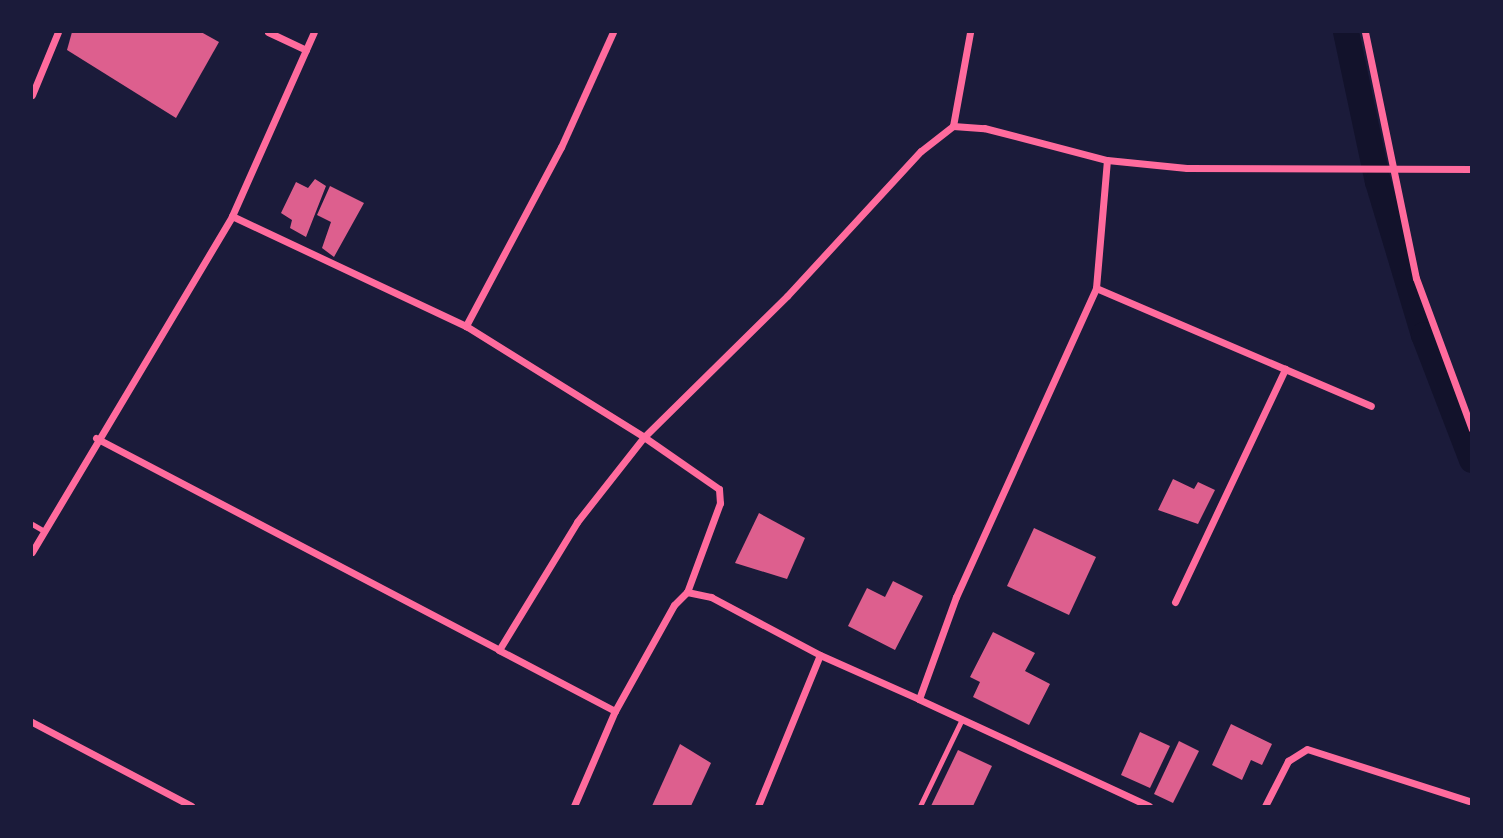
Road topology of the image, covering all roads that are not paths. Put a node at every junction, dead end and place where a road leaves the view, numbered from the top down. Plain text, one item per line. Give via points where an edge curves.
1 (58, 32) edge
2 (268, 32) edge
3 (314, 32) edge
4 (613, 32) edge
5 (970, 32) edge
6 (1365, 32) edge
7 (306, 50) junction
8 (32, 95) edge
9 (953, 126) junction
10 (1107, 160) junction
11 (1387, 169) junction
12 (1472, 169) edge
13 (232, 216) junction
14 (1096, 288) junction
15 (466, 326) junction
16 (1285, 369) junction
17 (1371, 406) dead end
18 (1472, 429) edge
19 (644, 437) junction
20 (96, 438) junction
21 (32, 524) edge
22 (44, 531) junction
23 (32, 552) edge
24 (687, 592) junction
25 (1175, 602) dead end
26 (499, 650) junction
27 (820, 655) junction
28 (919, 699) junction
29 (615, 711) junction
30 (962, 719) junction
31 (32, 722) edge
32 (1472, 802) edge
33 (191, 807) edge
34 (574, 807) edge
35 (758, 807) edge
36 (920, 807) edge
37 (1149, 807) edge
38 (1265, 807) edge

1 - 8 street
2 - 7 street
3 - 7 street
4 - 15 street via 561,146
5 - 9 street
6 - 11 street
7 - 13 street
9 - 10 street via 984,128
9 - 19 street via 921,151 787,296
10 - 11 street via 1187,168
10 - 14 street
11 - 12 street
11 - 18 street via 1416,278
13 - 15 street
13 - 20 street
14 - 16 street
14 - 28 street via 956,597
15 - 19 street
16 - 17 street
16 - 25 street
19 - 24 street via 719,489 720,503
19 - 26 street via 578,522
20 - 22 street
20 - 26 street
21 - 22 lane
22 - 23 street
24 - 27 street via 711,597
24 - 29 street via 674,605
26 - 29 street
27 - 28 street
27 - 35 street
28 - 30 street
29 - 34 street
30 - 36 lane
30 - 37 street
31 - 33 street
32 - 38 street via 1307,749 1288,761

